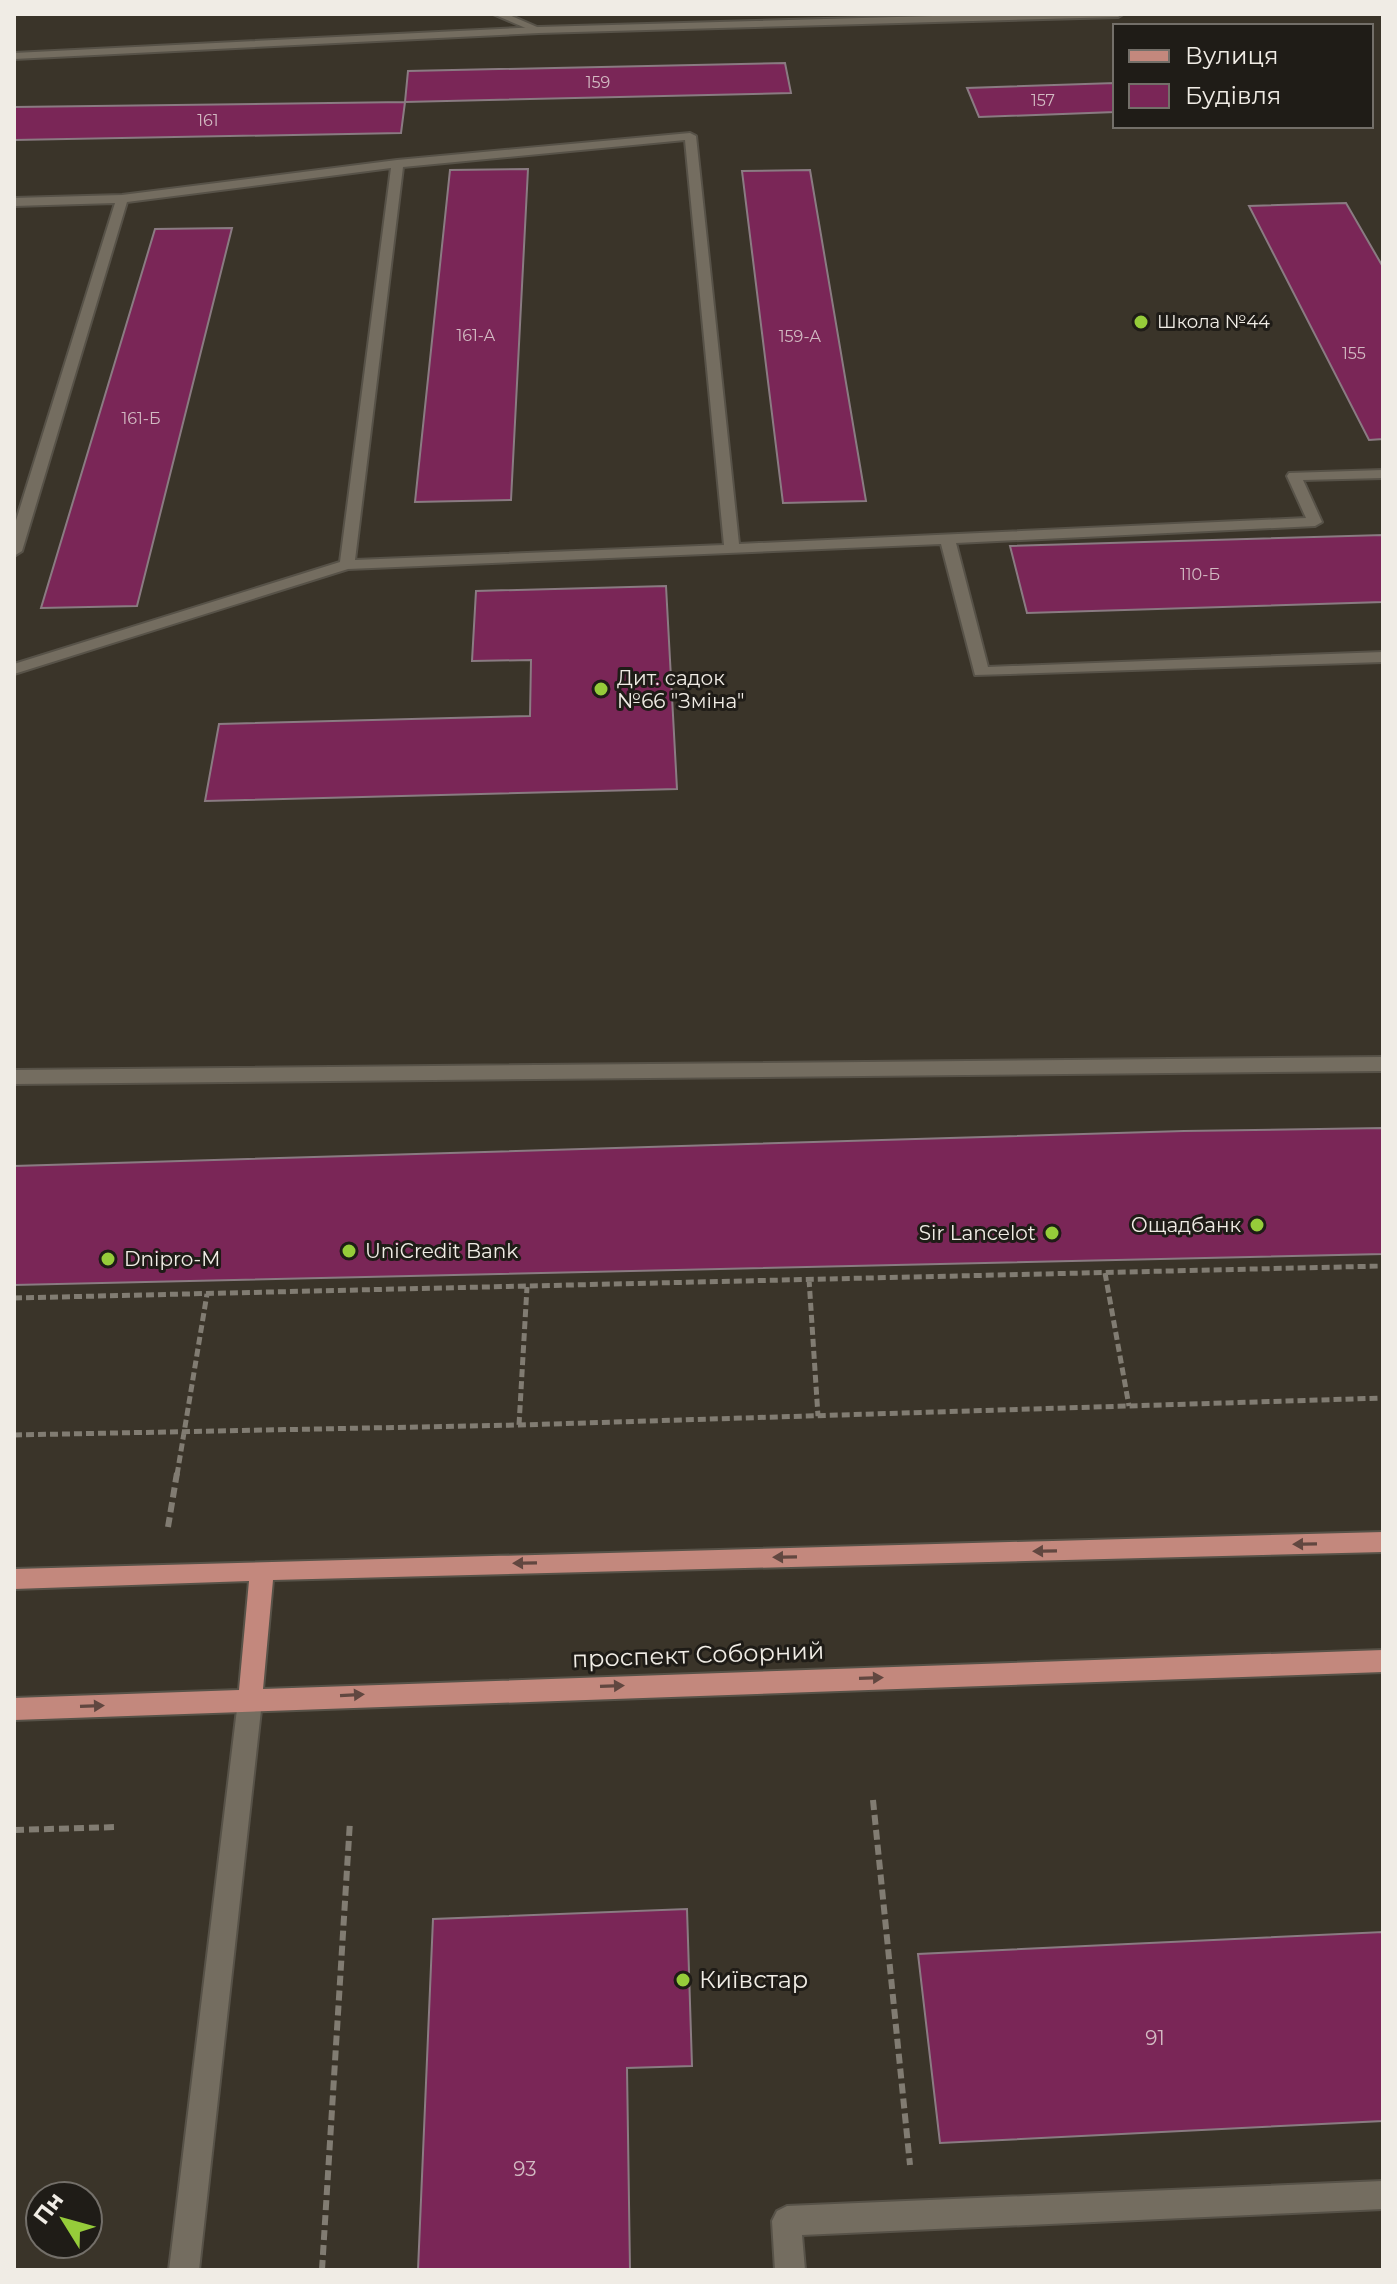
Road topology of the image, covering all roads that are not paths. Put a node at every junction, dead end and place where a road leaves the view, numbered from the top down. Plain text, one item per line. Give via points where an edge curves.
1 (498, 14) edge
2 (1118, 14) edge
3 (539, 30) junction
4 (14, 56) edge
5 (397, 164) junction
6 (122, 199) junction
7 (14, 202) edge
8 (1383, 474) edge
9 (948, 540) junction
10 (732, 549) junction
11 (14, 551) edge
12 (347, 565) junction
13 (1383, 657) edge
14 (14, 669) edge
15 (1383, 1064) edge
16 (14, 1077) edge
17 (1383, 1542) edge
18 (262, 1572) junction
19 (14, 1579) edge
20 (1383, 1661) edge
21 (250, 1701) junction
22 (14, 1709) edge
23 (1383, 2195) edge
24 (184, 2270) edge
25 (790, 2270) edge

1 - 3 street
2 - 3 street
3 - 4 street
5 - 6 street
5 - 10 street via 690,136
5 - 12 street
6 - 7 street
6 - 11 street
8 - 9 street via 1294,476 1315,522
9 - 10 street
9 - 13 street via 981,672
10 - 12 street
12 - 14 street
15 - 16 street
17 -> 18 main road
18 - 19 main road
18 - 21 main road
21 -> 20 main road, проспект Соборний
22 -> 21 main road, проспект Соборний
21 - 24 street
23 - 25 street via 787,2221

